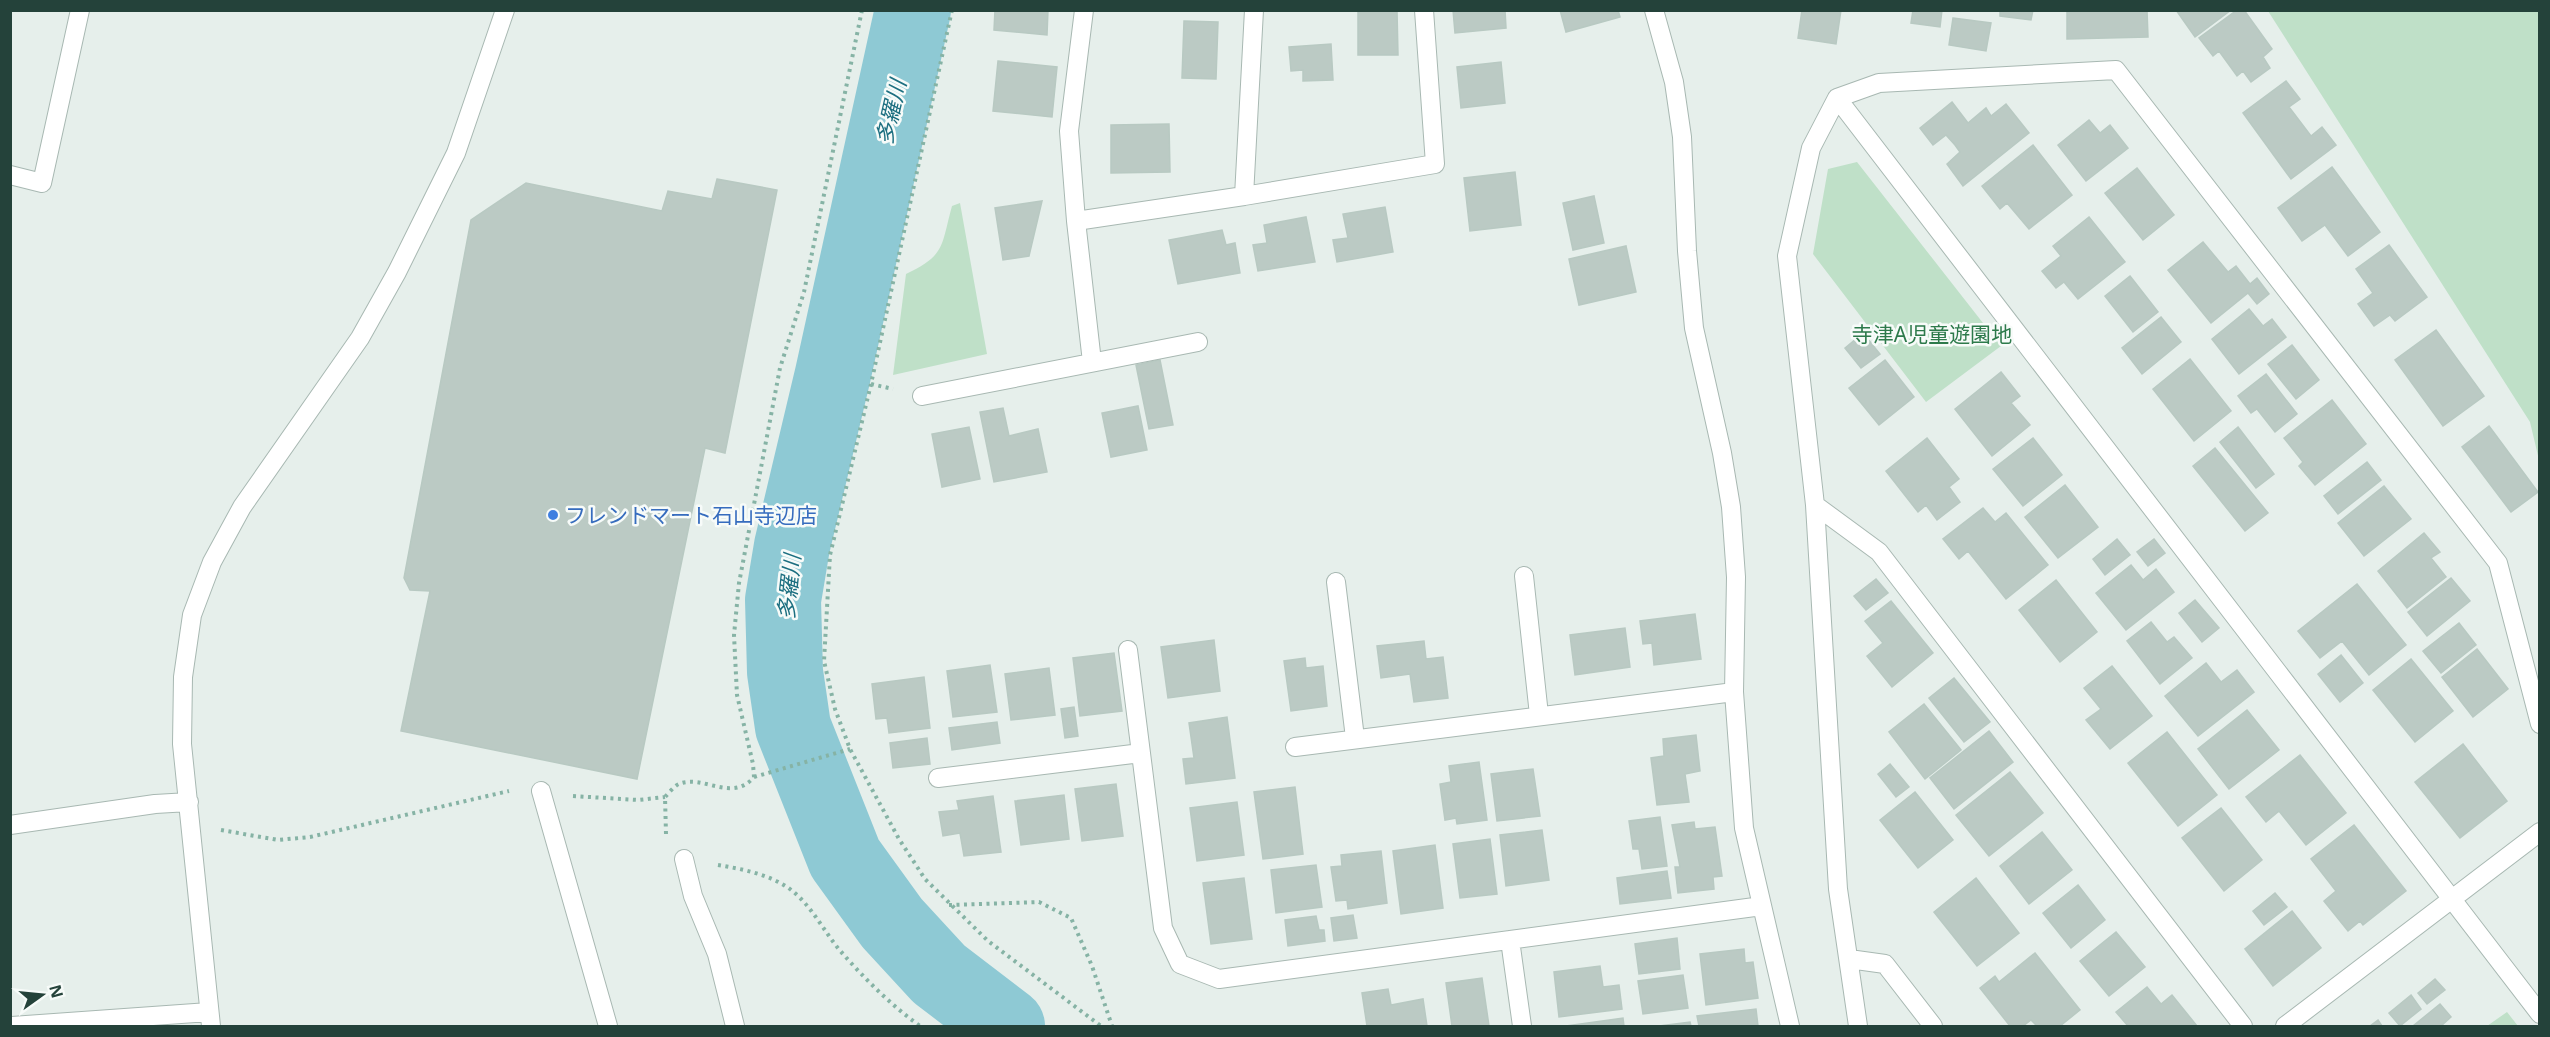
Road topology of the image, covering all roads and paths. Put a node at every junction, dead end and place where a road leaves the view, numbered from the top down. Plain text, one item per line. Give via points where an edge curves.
1 (80, 10) edge
2 (505, 10) edge
3 (862, 10) edge
4 (952, 10) edge
5 (1084, 10) edge
6 (1254, 10) edge
7 (1424, 10) edge
8 (1654, 10) edge
9 (1837, 98) junction
10 (10, 175) edge
11 (1244, 196) junction
12 (1076, 221) junction
13 (1198, 342) dead end
14 (1092, 362) junction
15 (922, 396) dead end
16 (1815, 505) junction
17 (1524, 576) dead end
18 (1336, 582) dead end
19 (1128, 650) dead end
20 (1734, 692) junction
21 (1539, 715) junction
22 (2540, 724) edge
23 (1355, 738) junction
24 (1295, 747) dead end
25 (850, 749) junction
26 (1141, 753) junction
27 (754, 777) junction
28 (938, 778) dead end
29 (541, 790) junction
30 (665, 797) junction
31 (189, 802) junction
32 (10, 825) edge
33 (192, 831) junction
34 (2540, 832) edge
35 (684, 859) junction
36 (2452, 899) junction
37 (949, 905) junction
38 (1762, 906) junction
39 (1510, 940) junction
40 (1849, 959) junction
41 (2540, 1014) edge
42 (210, 1019) edge
43 (12, 1026) edge
44 (608, 1026) edge
45 (735, 1026) edge
46 (920, 1026) edge
47 (1101, 1026) edge
48 (1112, 1026) edge
49 (1522, 1026) edge
50 (1790, 1026) edge
51 (1858, 1026) edge
52 (1933, 1026) edge
53 (2243, 1026) edge
54 (2286, 1026) edge

1 - 10 street via 42,183
2 - 31 street via 456,153 397,272 360,338 242,507 212,562 192,615 183,677 182,744
3 - 27 path via 804,292 780,368 739,583 734,635 737,695
4 - 25 path via 830,555 824,661 835,709
5 - 12 street via 1070,131
6 - 11 street
7 - 11 street via 1435,164
8 - 20 street via 1674,82 1682,137 1694,328 1731,507 1736,577
9 - 16 street via 1812,148 1787,256
9 - 22 street via 1880,83 2116,70 2498,563
9 - 36 street
11 - 12 street
12 - 14 street
13 - 14 street
14 - 15 street
16 - 40 street via 1838,889
16 - 53 street via 1879,552
17 - 21 street
18 - 23 street
19 - 26 street
20 - 21 street
20 - 38 street via 1744,828
21 - 23 street
23 - 24 street
25 - 27 path
25 - 37 path via 898,839 925,879
26 - 28 street
26 - 39 street via 1163,928 1179,964 1219,979
27 - 30 path via 728,790 695,782 677,785
29 - 30 path via 638,800
29 - 33 path via 486,794 310,837 278,840 222,830
29 - 44 street
30 - 35 path via 667,837 671,850
31 - 32 street
31 - 33 street
33 - 42 street
34 - 36 street
35 - 45 street via 693,896 717,954
35 - 46 path via 755,872 788,888 842,953 901,1013
36 - 41 street
36 - 54 street
37 - 47 path via 988,941
37 - 48 path via 1039,902 1071,918
38 - 39 street
38 - 50 street
39 - 49 street
40 - 51 street
40 - 52 street via 1885,964
42 - 43 street

